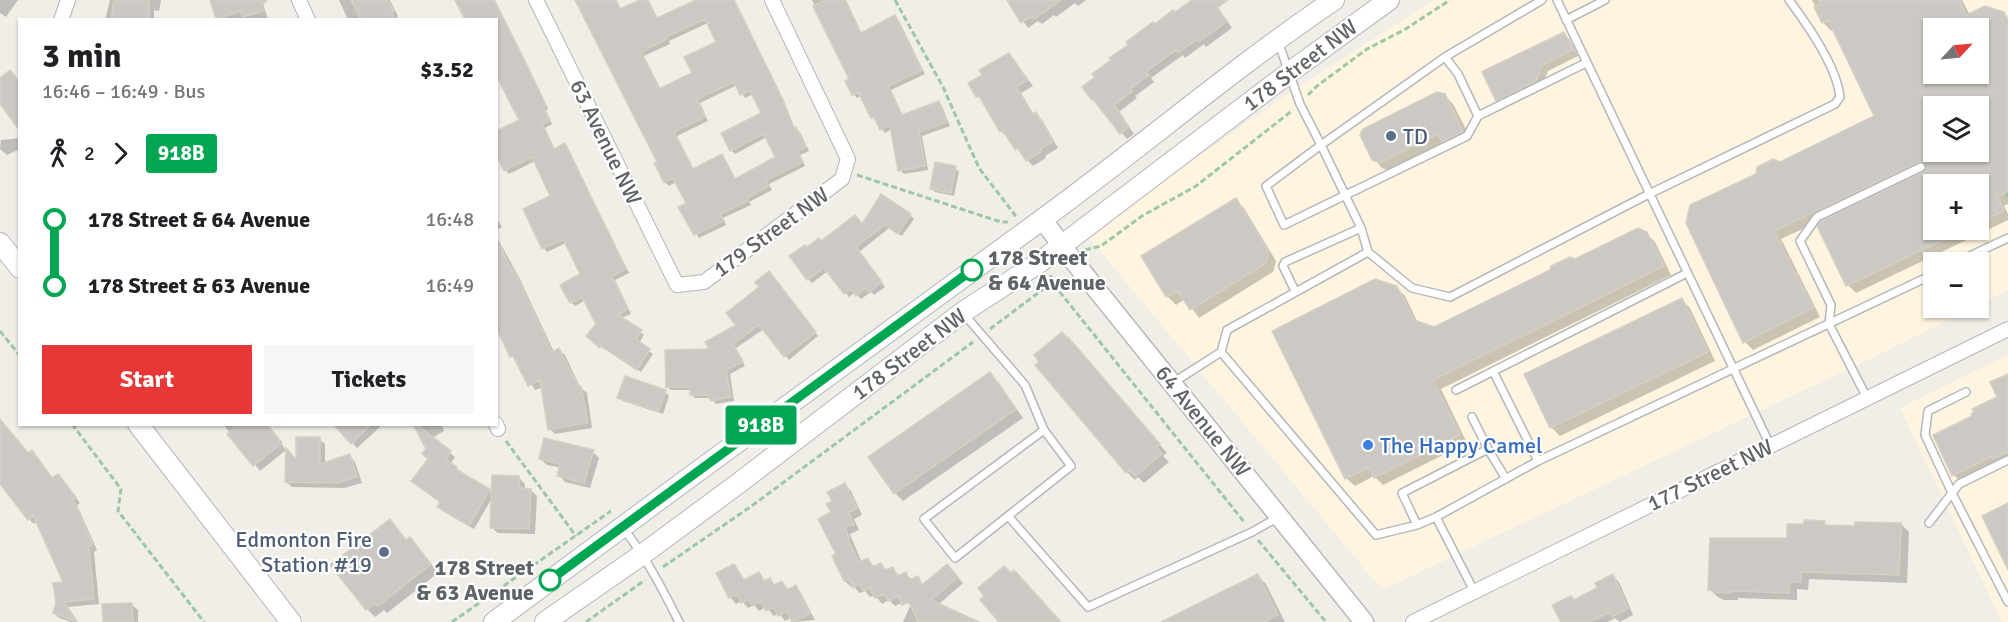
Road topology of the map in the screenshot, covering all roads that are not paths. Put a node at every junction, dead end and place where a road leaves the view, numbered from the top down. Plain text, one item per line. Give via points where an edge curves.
1 (68, 0) edge
2 (299, 0) edge
3 (536, 0) edge
4 (772, 0) edge
5 (1334, 0) edge
6 (1389, 0) edge
7 (1542, 0) edge
8 (1557, 0) edge
9 (1605, 0) edge
10 (1789, 0) edge
11 (62, 18) edge
12 (307, 18) edge
13 (1566, 20) junction
14 (1277, 39) junction
15 (1445, 57) junction
16 (1586, 63) junction
17 (1290, 72) junction
18 (1478, 116) junction
19 (1321, 145) junction
20 (1921, 167) dead end
21 (1649, 194) junction
22 (1346, 196) junction
23 (1042, 219) junction
24 (1361, 228) junction
25 (2008, 238) edge
26 (0, 243) edge
27 (1067, 252) junction
28 (1368, 252) junction
29 (1978, 252) edge
30 (18, 266) edge
31 (1686, 273) junction
32 (1923, 279) edge
33 (677, 285) joint
34 (1295, 291) junction
35 (963, 312) junction
36 (1829, 324) junction
37 (2008, 329) edge
38 (1221, 352) junction
39 (1733, 370) junction
40 (1493, 371) junction
41 (1172, 383) junction
42 (1456, 390) dead end
43 (1965, 392) dead end
44 (1867, 398) junction
45 (1472, 417) dead end
46 (140, 426) edge
47 (1044, 430) junction
48 (1770, 446) junction
49 (1488, 449) junction
50 (2008, 460) edge
51 (1538, 461) junction
52 (1506, 479) junction
53 (1952, 493) junction
54 (1008, 516) junction
55 (1280, 517) junction
56 (1436, 517) junction
57 (1929, 523) dead end
58 (1417, 525) junction
59 (622, 526) junction
60 (643, 554) junction
61 (1474, 591) junction
62 (2008, 602) edge
63 (291, 622) edge
64 (494, 622) edge
65 (545, 622) edge
66 (679, 622) edge
67 (1364, 622) edge
68 (1413, 622) edge

1 - 11 street
2 - 12 street
3 - 33 street, 63 Avenue NW
4 - 33 street, 179 Street NW via 847,165 842,179 704,282
5 - 14 main road, 178 Street NW
6 - 17 main road, 178 Street NW
7 - 15 lane
8 - 13 lane
9 - 13 lane
10 - 21 lane via 1809,26 1839,84 1840,97 1835,104
13 - 16 lane
14 - 17 lane
14 - 23 main road, 178 Street NW
15 - 18 lane via 1458,74
15 - 19 lane
16 - 18 lane
16 - 21 lane
17 - 19 lane via 1300,104
17 - 27 main road, 178 Street NW
18 - 22 lane via 1467,136
19 - 22 lane
19 - 22 lane via 1266,186 1284,225
20 - 36 lane via 1817,217 1800,241 1832,305
21 - 28 lane via 1450,297 1412,288
21 - 31 lane
22 - 24 lane
23 - 27 street, 64 Avenue NW
23 - 59 main road, 178 Street NW via 1013,228
24 - 28 lane
24 - 34 lane via 1285,262 1283,266
25 - 29 lane
26 - 30 main road
27 - 35 main road, 178 Street NW via 1046,268
27 - 41 street, 64 Avenue NW
28 - 34 lane
31 - 39 lane
31 - 40 lane
32 - 36 lane
34 - 38 lane via 1227,330
35 - 47 lane via 1025,384
35 - 60 main road, 178 Street NW
36 - 39 lane
36 - 44 lane
37 - 44 street, 177 Street NW
38 - 41 lane
38 - 58 lane via 1376,535
39 - 48 lane
39 - 51 lane
40 - 42 lane
40 - 51 lane
41 - 55 street, 64 Avenue NW
43 - 53 lane via 1928,411 1925,435
44 - 48 street, 177 Street NW
45 - 49 lane
46 - 63 main road
47 - 54 lane via 1071,466
47 - 54 lane via 924,519 955,558
48 - 61 street, 177 Street NW
49 - 52 lane
49 - 58 lane via 1402,493
50 - 53 lane via 1959,484
51 - 52 lane
52 - 56 lane
53 - 57 lane
53 - 62 lane
54 - 55 lane via 1088,607
55 - 67 street, 64 Avenue NW
56 - 58 lane
56 - 61 lane
59 - 60 lane
59 - 64 main road, 178 Street NW
60 - 65 main road, 178 Street NW
60 - 66 lane
61 - 68 street, 177 Street NW

